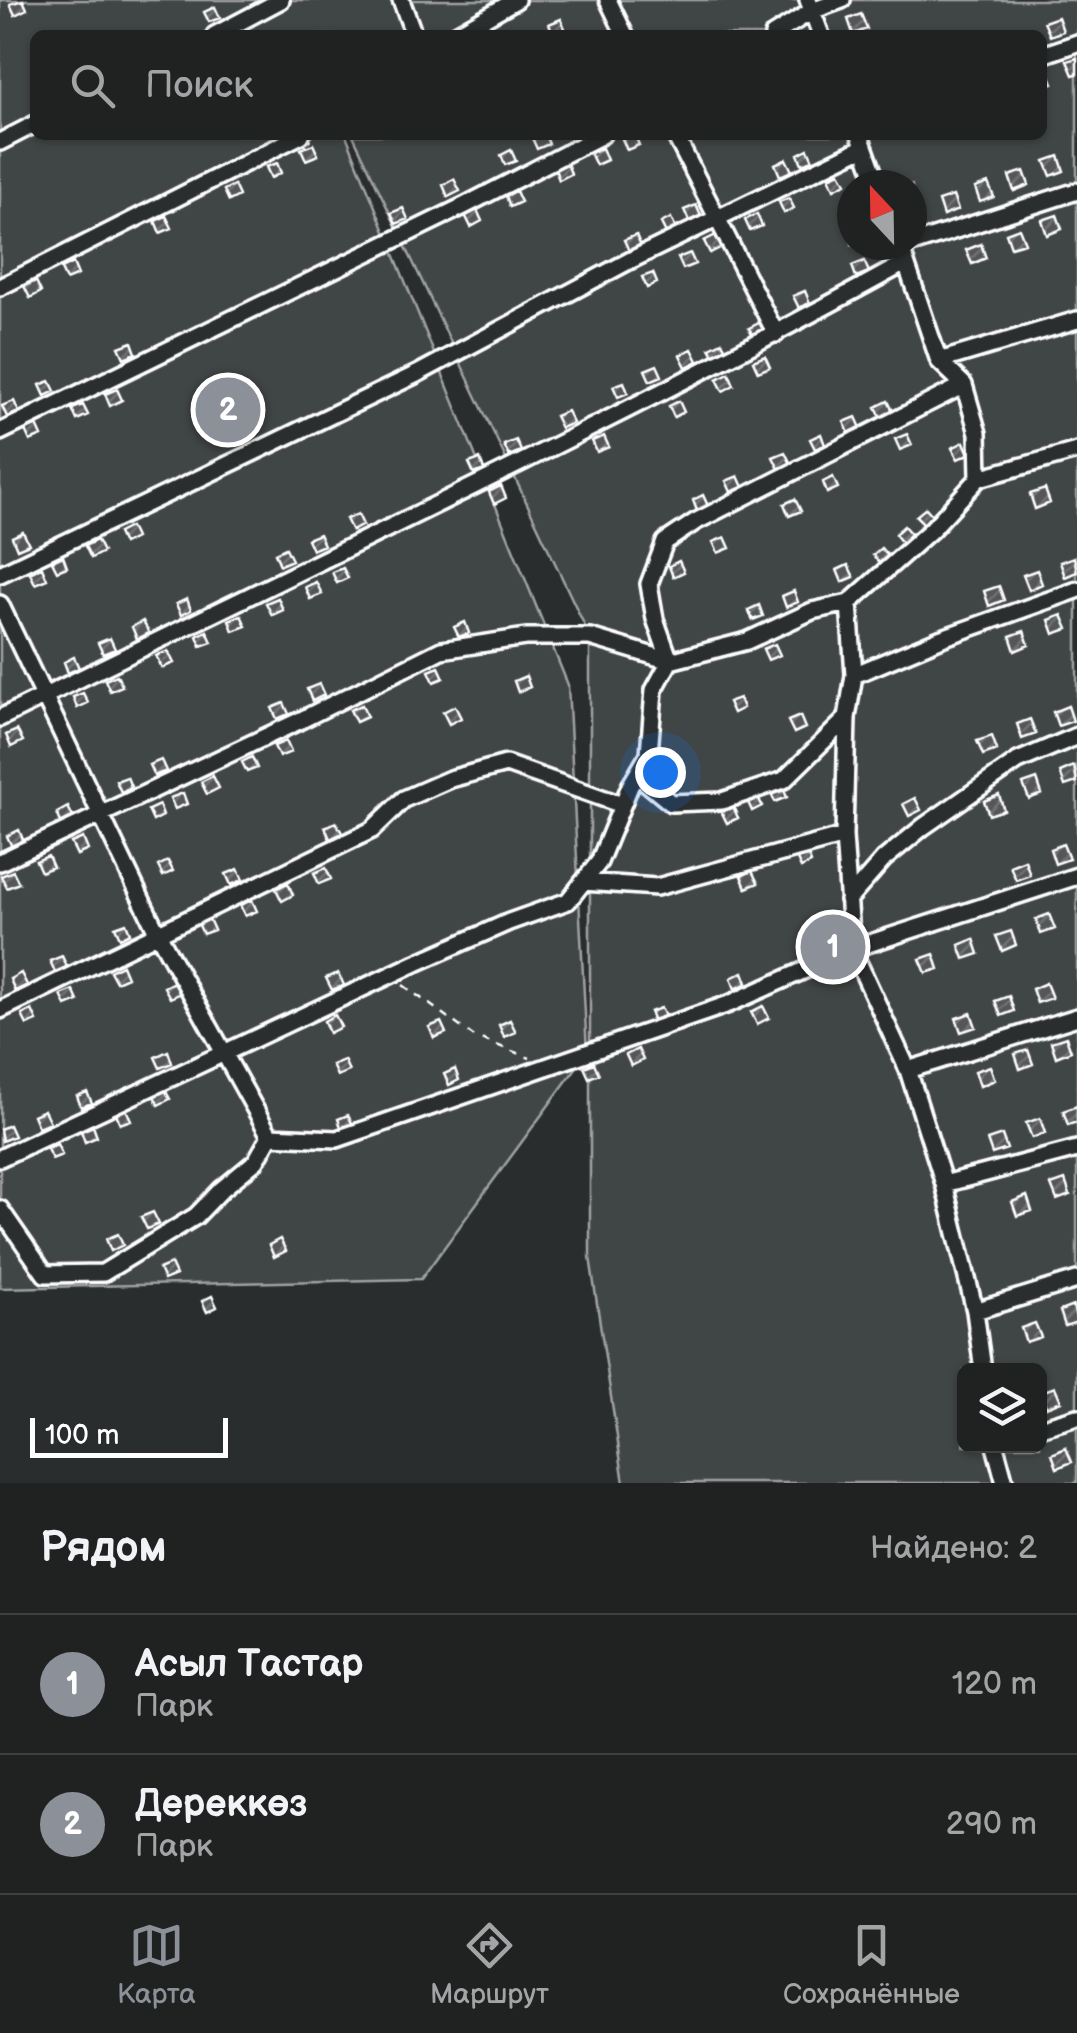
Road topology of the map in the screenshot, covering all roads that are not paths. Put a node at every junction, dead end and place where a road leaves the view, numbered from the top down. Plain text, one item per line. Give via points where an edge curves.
1 (281, 0) edge
2 (401, 0) edge
3 (516, 0) edge
4 (608, 0) edge
5 (842, 0) edge
6 (810, 6) edge
7 (224, 30) edge
8 (412, 30) edge
9 (463, 30) edge
10 (623, 30) edge
11 (779, 30) edge
12 (819, 30) edge
13 (1077, 42) edge
14 (1047, 53) edge
15 (30, 127) edge
16 (291, 140) edge
17 (592, 140) edge
18 (678, 140) edge
19 (862, 141) edge
20 (0, 142) edge
21 (873, 170) edge
22 (1077, 191) edge
23 (717, 218) junction
24 (927, 242) edge
25 (889, 260) edge
26 (909, 260) edge
27 (0, 286) edge
28 (1077, 320) edge
29 (776, 334) junction
30 (939, 361) junction
31 (964, 385) junction
32 (0, 432) edge
33 (1077, 450) edge
34 (979, 478) junction
35 (0, 574) edge
36 (1077, 590) edge
37 (849, 603) junction
38 (0, 604) edge
39 (670, 661) junction
40 (854, 675) junction
41 (44, 696) junction
42 (0, 718) edge
43 (848, 718) junction
44 (1077, 736) edge
45 (636, 775) junction
46 (622, 805) junction
47 (99, 814) junction
48 (844, 836) junction
49 (0, 862) edge
50 (1077, 876) edge
51 (583, 882) junction
52 (848, 900) junction
53 (158, 934) junction
54 (852, 949) junction
55 (0, 1010) edge
56 (1077, 1018) edge
57 (223, 1052) junction
58 (908, 1070) junction
59 (270, 1136) junction
60 (1077, 1149) edge
61 (0, 1158) edge
62 (944, 1184) junction
63 (0, 1209) edge
64 (1077, 1280) edge
65 (975, 1310) junction
66 (983, 1363) edge
67 (1077, 1417) edge
68 (1047, 1426) edge
69 (997, 1453) edge
70 (1004, 1483) edge

1 - 7 street
2 - 8 street
3 - 9 street
4 - 10 street
5 - 6 street
6 - 11 street
6 - 12 street
13 - 14 street
15 - 20 street
16 - 27 street
17 - 32 street
18 - 23 street
19 - 21 street
19 - 23 street
22 - 24 street
23 - 29 street
23 - 35 street via 417,374
25 - 29 street
26 - 30 street
28 - 30 street
29 - 41 street
30 - 31 street
31 - 34 street via 978,434
31 - 39 street via 665,542 648,584
33 - 34 street
34 - 37 street
36 - 40 street
37 - 39 street
37 - 40 street
38 - 41 street
39 - 45 street via 654,690 648,754
39 - 47 street via 590,637 526,637 440,650
40 - 43 street
41 - 42 street
41 - 47 street
43 - 45 street via 784,780 722,801 671,803
43 - 48 street
44 - 52 street via 1018,761 923,827
45 - 46 street
46 - 51 street via 599,862
46 - 53 street via 506,764 450,779 404,799 372,830
47 - 49 street
47 - 53 street
48 - 51 street via 657,887
48 - 52 street
50 - 54 street
51 - 57 street via 568,901
52 - 54 street
53 - 55 street
53 - 57 street
54 - 58 street
54 - 59 street via 728,1004 338,1139
56 - 58 street
57 - 59 street
57 - 61 street
58 - 62 street
59 - 63 street via 256,1161 196,1216 103,1273 45,1274
60 - 62 street
62 - 65 street
64 - 65 street
65 - 66 street
67 - 68 street
69 - 70 street

